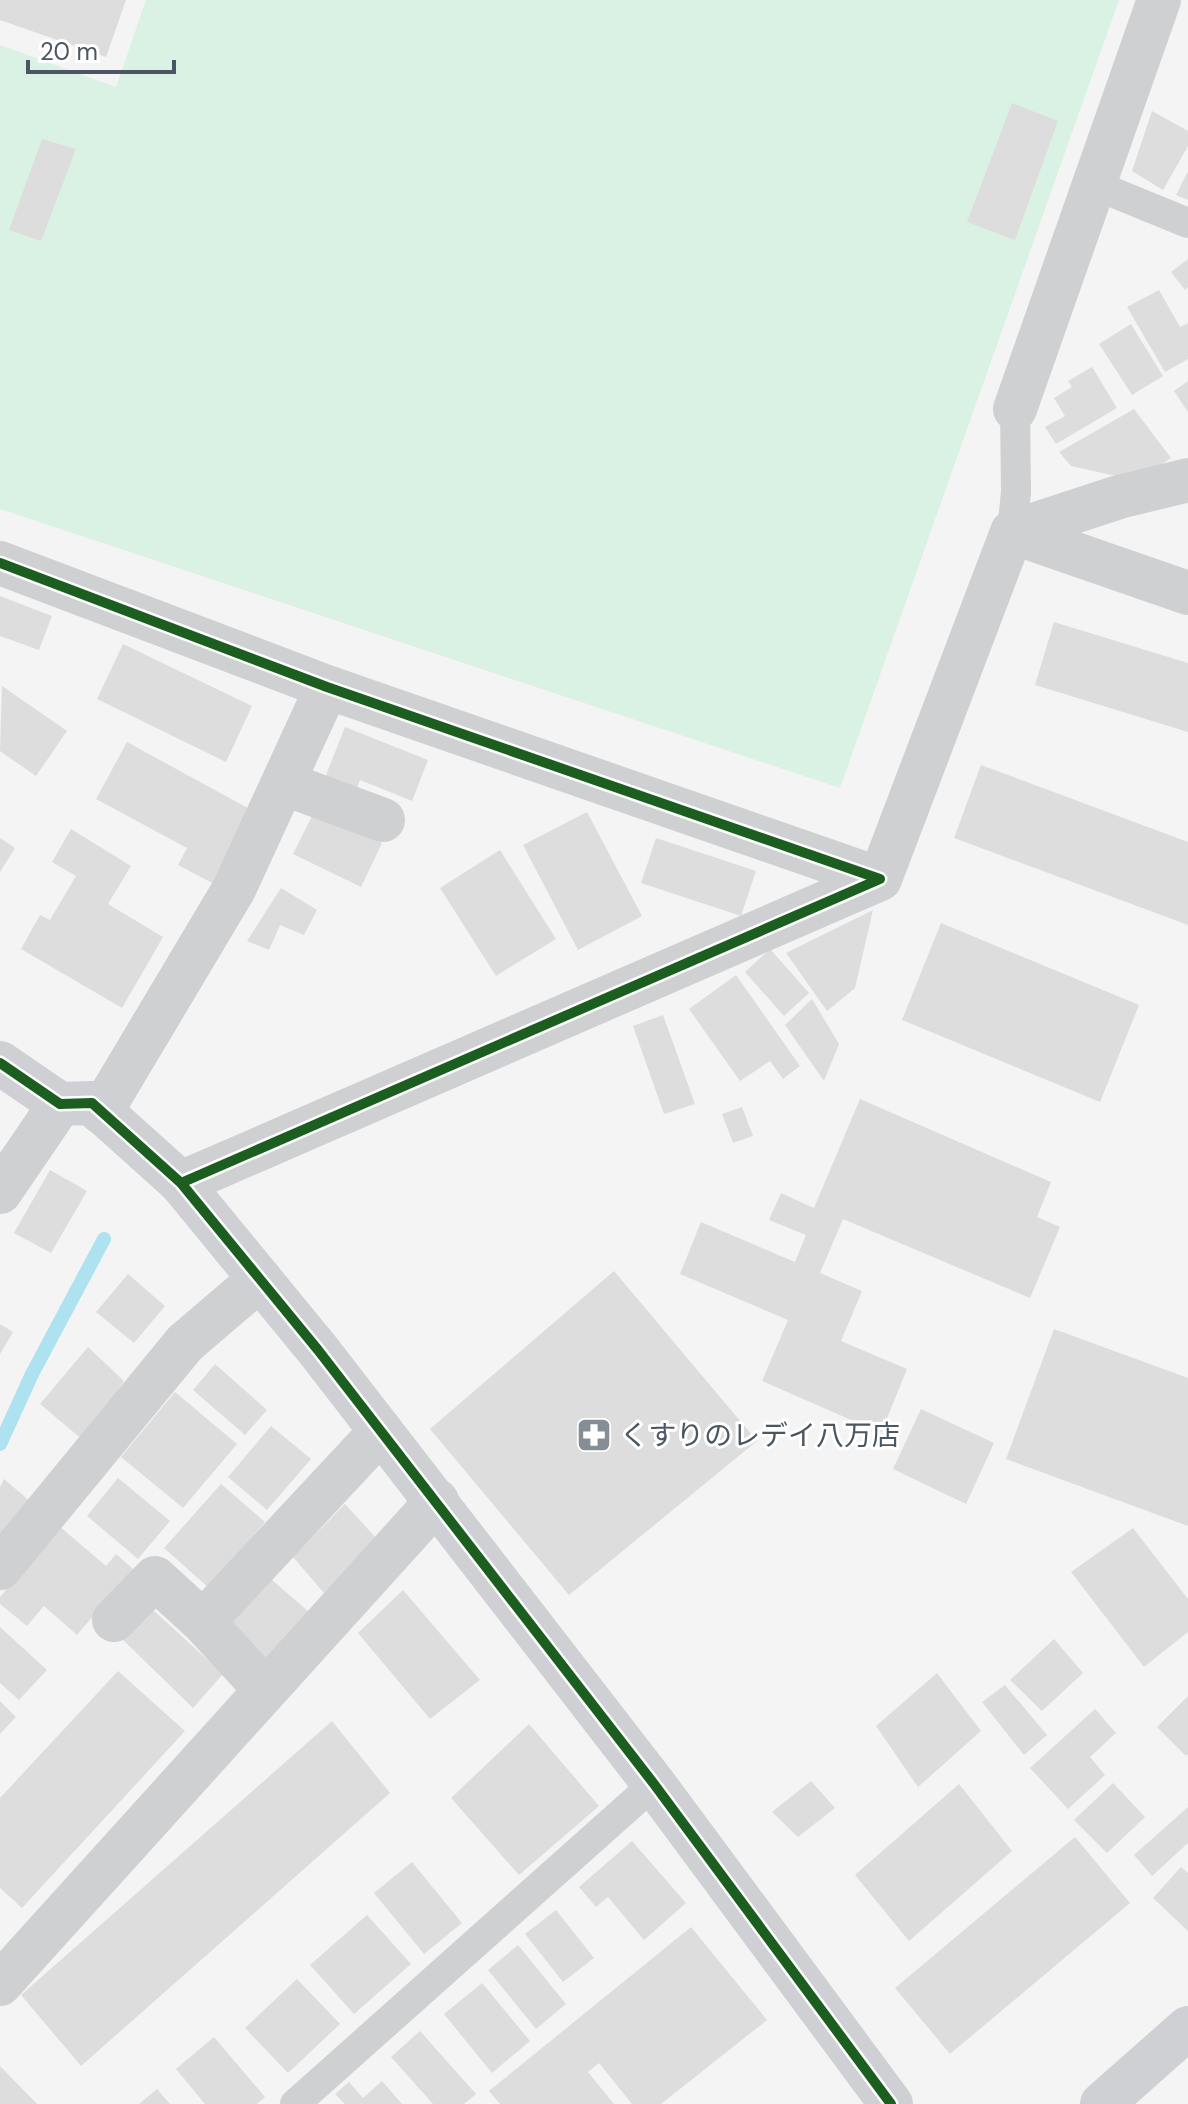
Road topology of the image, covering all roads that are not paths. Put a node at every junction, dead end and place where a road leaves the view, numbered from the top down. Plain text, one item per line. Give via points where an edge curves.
1 (1159, 0) edge
2 (1095, 185) junction
3 (1188, 223) edge
4 (1015, 409) joint
5 (1188, 480) edge
6 (1012, 532) junction
7 (0, 563) edge
8 (1188, 593) edge
9 (327, 687) junction
10 (283, 783) junction
11 (383, 820) dead end
12 (880, 879) junction
13 (3, 1068) edge
14 (80, 1108) junction
15 (181, 1183) junction
16 (0, 1192) edge
17 (260, 1279) junction
18 (381, 1431) junction
19 (437, 1501) junction
20 (0, 1568) edge
21 (114, 1620) dead end
22 (203, 1622) junction
23 (266, 1690) junction
24 (654, 1784) junction
25 (0, 1984) edge
26 (1188, 2028) edge
27 (295, 2104) edge
28 (891, 2104) edge
29 (1102, 2104) edge

1 - 2 street
2 - 3 lane
2 - 4 street
4 - 6 lane
5 - 6 street
6 - 8 street
6 - 12 street
7 - 9 street
9 - 10 street
9 - 12 street
10 - 11 street
10 - 14 street via 234,889
12 - 15 street
13 - 14 street
14 - 15 street
14 - 16 street
15 - 17 street
17 - 18 street
17 - 20 street via 185,1343
18 - 19 street
18 - 22 street
19 - 23 street
19 - 24 street
21 - 22 street via 155,1578
22 - 23 street
23 - 25 street
24 - 27 lane
24 - 28 street
26 - 29 street

